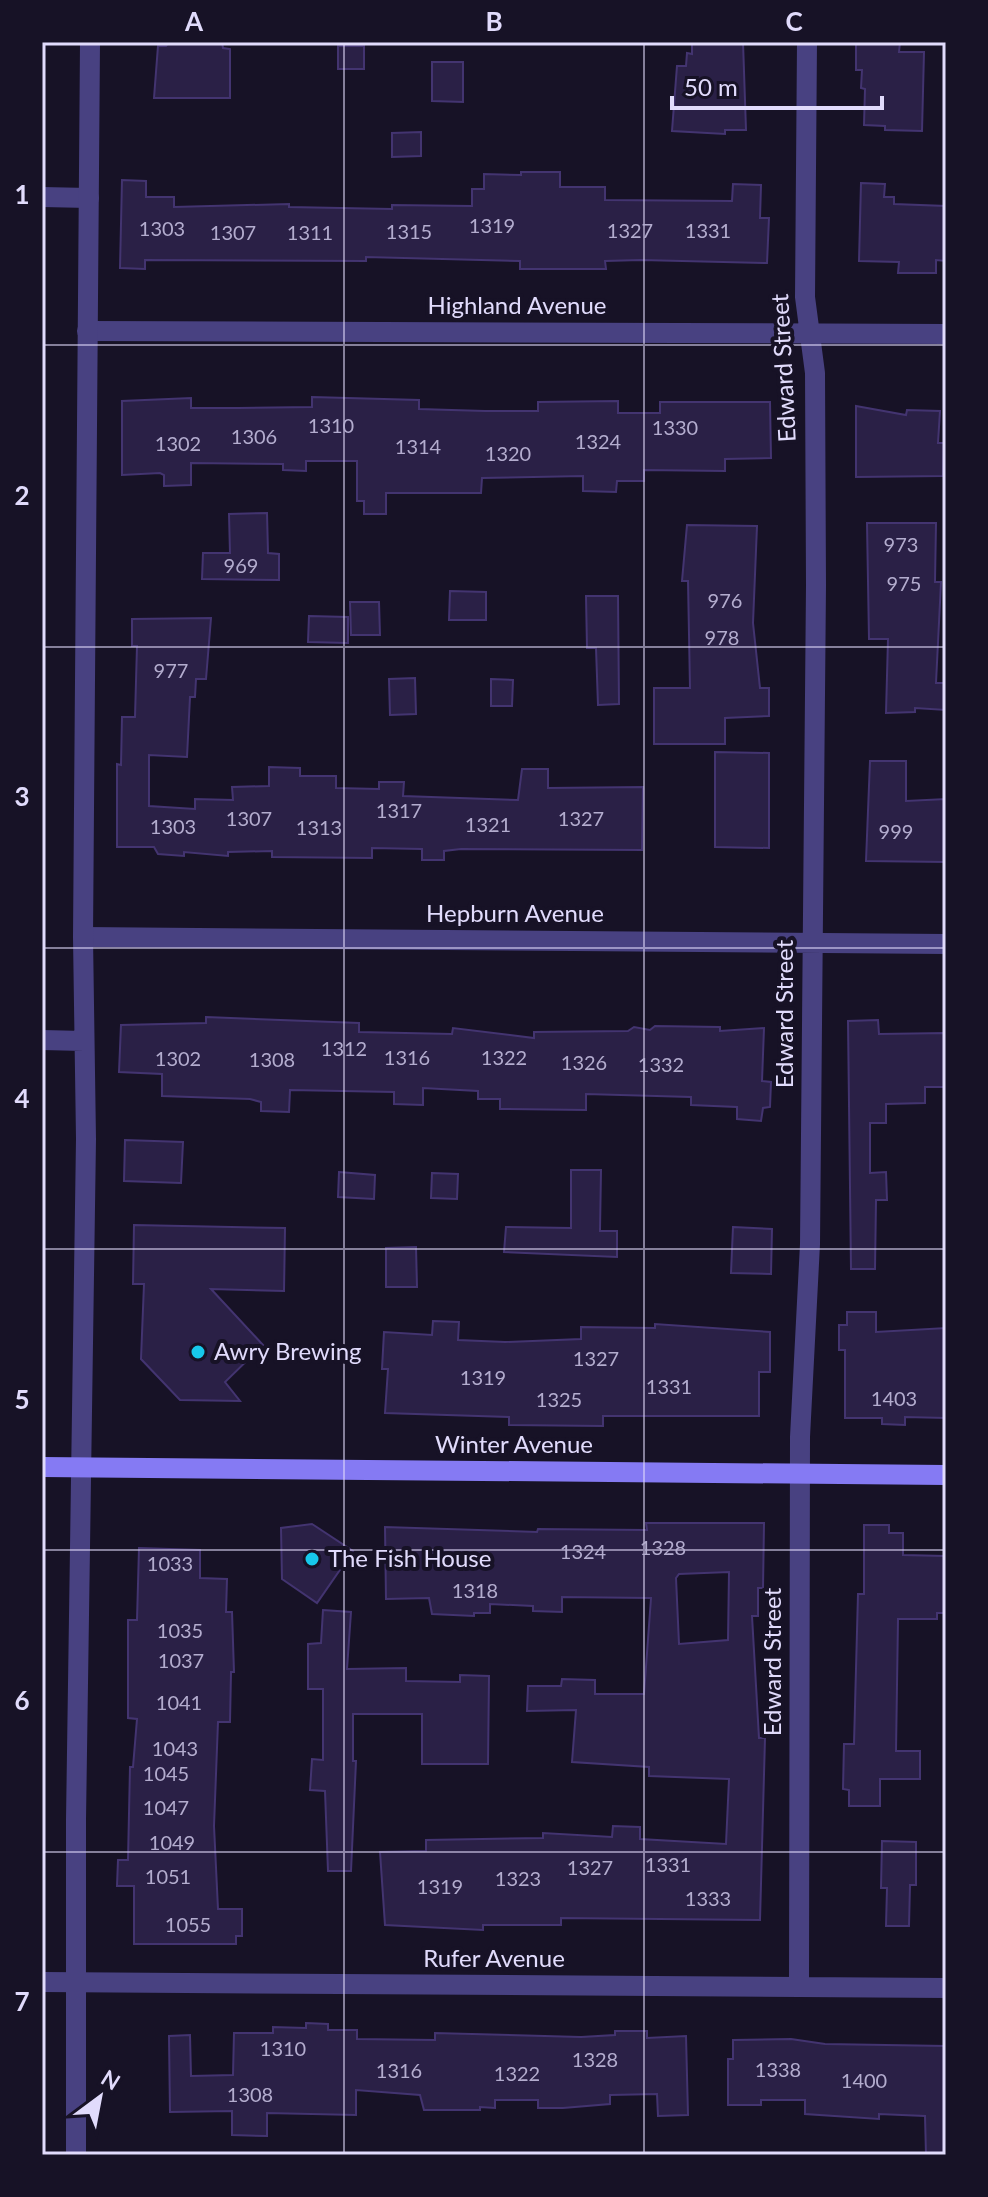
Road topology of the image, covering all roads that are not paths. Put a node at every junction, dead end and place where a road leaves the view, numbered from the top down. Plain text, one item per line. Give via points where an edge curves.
1 (90, 42) edge
2 (807, 42) edge
3 (42, 197) edge
4 (89, 198) junction
5 (87, 331) junction
6 (810, 334) junction
7 (946, 334) edge
8 (83, 937) junction
9 (811, 943) junction
10 (946, 944) edge
11 (42, 1040) edge
12 (84, 1041) junction
13 (42, 1467) edge
14 (82, 1467) junction
15 (801, 1471) junction
16 (946, 1475) edge
17 (42, 1982) edge
18 (78, 1982) junction
19 (799, 1987) junction
20 (946, 1988) edge
21 (76, 2155) edge

1 - 4 street
2 - 6 street, Edward Street via 805,297
3 - 4 street
4 - 5 street
5 - 6 street, Highland Avenue
5 - 8 street
6 - 7 street, Highland Avenue
6 - 9 street, Edward Street via 816,554
8 - 9 street, Hepburn Avenue
8 - 12 street
9 - 10 street, Hepburn Avenue
9 - 15 street, Edward Street via 810,1244
11 - 12 street
12 - 14 street
13 - 14 main road, Winter Avenue
14 - 15 main road, Winter Avenue
14 - 18 street
15 - 16 main road, Winter Avenue
15 - 19 street, Edward Street
17 - 18 street, Rufer Avenue
18 - 19 street, Rufer Avenue
18 - 21 street
19 - 20 street, Rufer Avenue

